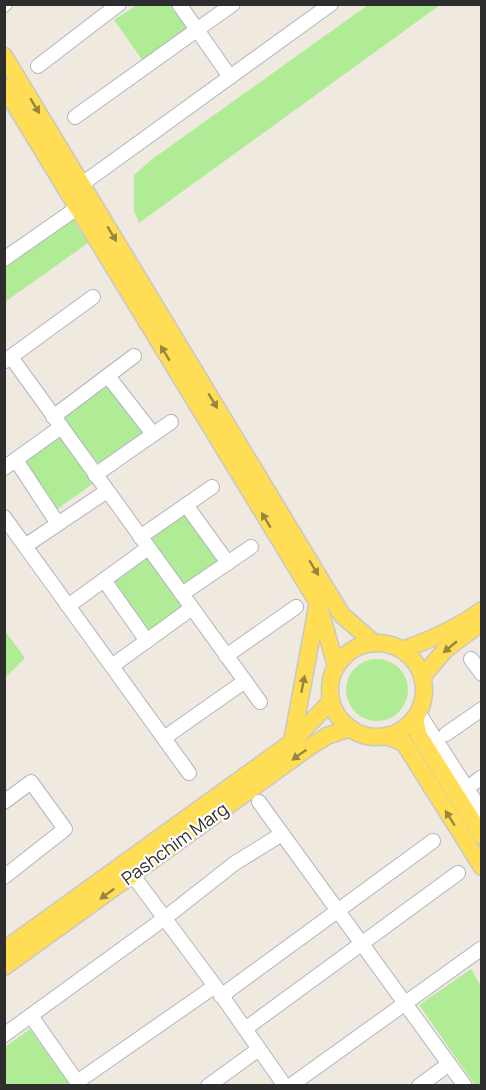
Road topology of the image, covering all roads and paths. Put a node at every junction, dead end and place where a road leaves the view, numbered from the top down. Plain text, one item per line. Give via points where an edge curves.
1 (119, 4) edge
2 (179, 4) edge
3 (234, 4) edge
4 (331, 4) edge
5 (198, 30) junction
6 (4, 56) edge
7 (38, 66) dead end
8 (230, 77) junction
9 (4, 87) edge
10 (75, 117) dead end
11 (82, 184) junction
12 (77, 208) junction
13 (4, 259) edge
14 (93, 297) dead end
15 (134, 356) dead end
16 (8, 359) edge
17 (108, 376) junction
18 (57, 422) junction
19 (171, 422) dead end
20 (153, 434) junction
21 (10, 464) edge
22 (95, 475) junction
23 (212, 487) dead end
24 (107, 491) junction
25 (186, 505) junction
26 (4, 518) edge
27 (58, 524) junction
28 (144, 542) junction
29 (26, 546) junction
30 (251, 547) dead end
31 (228, 563) junction
32 (104, 580) junction
33 (182, 594) junction
34 (318, 603) junction
35 (68, 606) junction
36 (296, 607) dead end
37 (192, 608) junction
38 (482, 610) edge
39 (474, 622) edge
40 (147, 641) junction
41 (374, 643) junction
42 (402, 650) junction
43 (226, 656) junction
44 (471, 659) dead end
45 (112, 666) junction
46 (336, 666) junction
47 (482, 674) edge
48 (422, 677) junction
49 (244, 681) junction
50 (331, 701) junction
51 (260, 702) dead end
52 (482, 709) edge
53 (417, 715) junction
54 (350, 728) junction
55 (446, 734) dead end
56 (386, 736) junction
57 (164, 738) junction
58 (292, 742) junction
59 (189, 773) dead end
60 (4, 802) edge
61 (259, 802) dead end
62 (482, 813) edge
63 (282, 834) junction
64 (482, 836) edge
65 (433, 841) dead end
66 (482, 867) edge
67 (458, 873) dead end
68 (4, 877) edge
69 (137, 881) dead end
70 (338, 910) junction
71 (165, 918) junction
72 (362, 943) junction
73 (4, 950) edge
74 (480, 954) edge
75 (4, 967) edge
76 (218, 991) junction
77 (405, 1003) junction
78 (32, 1016) junction
79 (244, 1029) junction
80 (4, 1035) edge
81 (259, 1049) junction
82 (449, 1064) junction
83 (79, 1084) edge
84 (208, 1086) edge
85 (285, 1086) edge
86 (290, 1086) edge
87 (419, 1086) edge
88 (465, 1086) edge

1 - 7 street
2 - 5 street
3 - 5 street
4 - 8 street
5 - 8 street
5 - 10 street
6 -> 11 main road
8 - 11 street
9 - 12 main road
11 -> 41 main road via 342,615
12 - 13 street
34 -> 12 main road
14 - 16 street
15 - 17 street
16 - 18 street
17 - 18 street
17 - 20 street
18 - 21 street
18 - 22 street
19 - 20 street
20 - 22 street
21 - 27 street
22 - 24 street
23 - 25 street
24 - 27 street
24 - 28 street
25 - 28 street
25 - 31 street
26 - 29 street
27 - 29 street
28 - 32 street
28 - 33 street
29 - 35 street
30 - 31 street
31 - 33 street
32 - 35 street
32 - 40 street
33 - 37 street
34 - 46 main road
58 -> 34 main road
35 - 45 street
36 - 43 street
37 - 40 street
37 - 43 street
38 - 39 main road
39 - 42 main road
39 -> 48 main road
40 - 45 street
41 - 42 main road
41 - 46 main road via 359,646
42 - 48 main road
43 - 49 street
44 - 47 street
45 - 57 street
46 - 50 main road
48 - 53 main road via 424,694
49 - 51 street
49 - 57 street
50 - 54 main road via 335,712
50 - 58 main road, Pashchim Marg
52 - 55 street
53 - 56 main road via 407,726
53 - 62 street
53 - 64 main road via 418,734
54 - 56 main road via 364,735
54 -> 75 main road, Pashchim Marg via 308,748
66 -> 56 main road via 404,743
57 - 59 street
58 - 73 main road, Pashchim Marg
60 - 68 street via 31,782 65,829
61 - 63 street
63 - 70 street
63 - 71 street via 235,863
65 - 70 street
67 - 72 street
69 - 71 street
70 - 72 street
70 - 76 street
71 - 76 street
71 - 78 street
72 - 77 street
72 - 79 street
74 - 77 street
76 - 79 street
76 - 83 street
77 - 82 street
77 - 86 street
78 - 80 street
78 - 83 street
79 - 81 street
81 - 84 street
81 - 85 street
82 - 87 street
82 - 88 street

